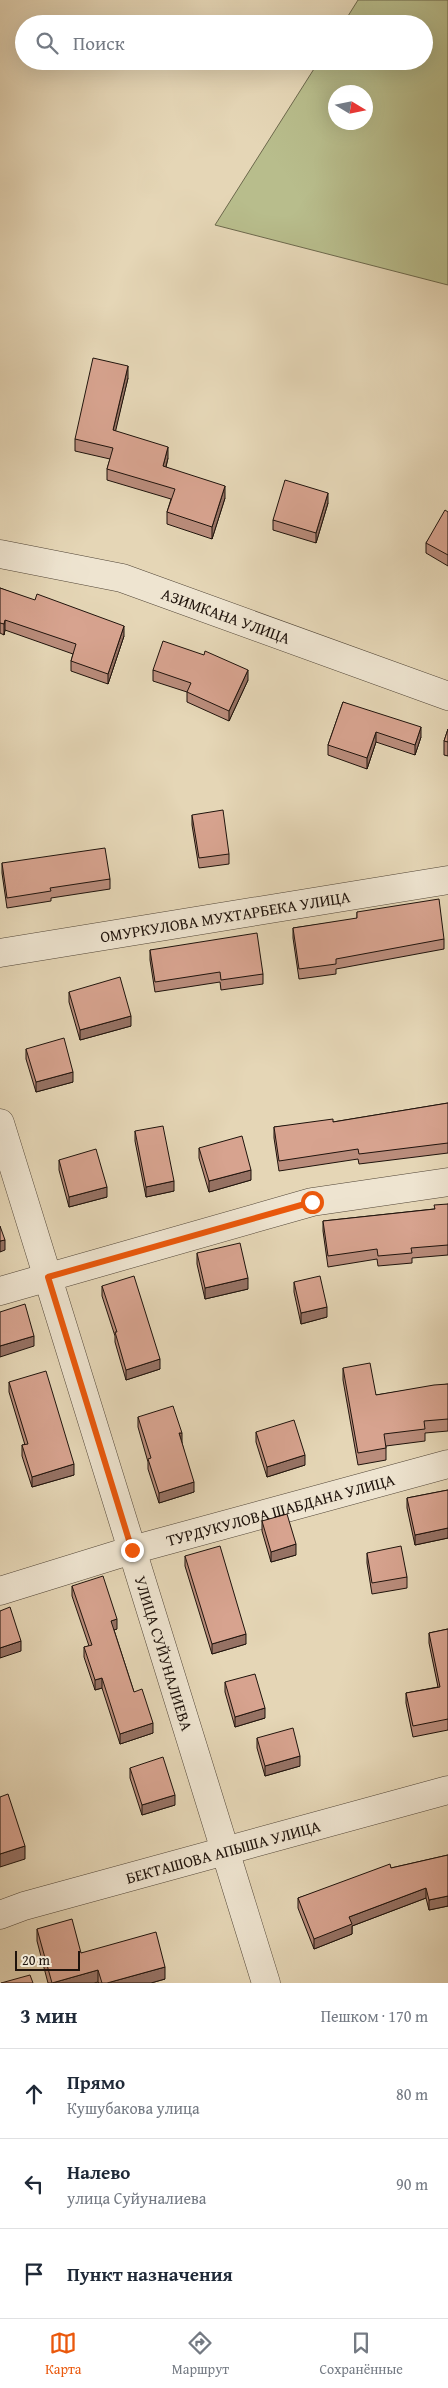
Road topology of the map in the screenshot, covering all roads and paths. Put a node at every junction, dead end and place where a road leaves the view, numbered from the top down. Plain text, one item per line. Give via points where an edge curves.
1 (0, 554) edge
2 (448, 696) edge
3 (448, 880) edge
4 (0, 953) edge
5 (0, 1123) edge
6 (448, 1182) edge
7 (48, 1277) junction
8 (0, 1291) edge
9 (448, 1464) edge
10 (132, 1550) junction
11 (0, 1591) edge
12 (448, 1790) edge
13 (226, 1851) junction
14 (0, 1915) edge
15 (266, 1983) edge

1 - 2 street, АЗИМКАНА УЛИЦА via 122,578
3 - 4 street, ОМУРКУЛОВА МУХТАРБЕКА УЛИЦА
5 - 7 street, УЛИЦА СУЙУНАЛИЕВА
6 - 7 street via 312,1202
7 - 8 street
7 - 10 street, УЛИЦА СУЙУНАЛИЕВА
9 - 10 street, ТУРДУКУЛОВА ШАБДАНА УЛИЦА
10 - 11 street, ТУРДУКУЛОВА ШАБДАНА УЛИЦА
10 - 13 street, УЛИЦА СУЙУНАЛИЕВА
12 - 13 street, БЕКТАШОВА АПЫША УЛИЦА
13 - 14 street, БЕКТАШОВА АПЫША УЛИЦА
13 - 15 street, УЛИЦА СУЙУНАЛИЕВА

